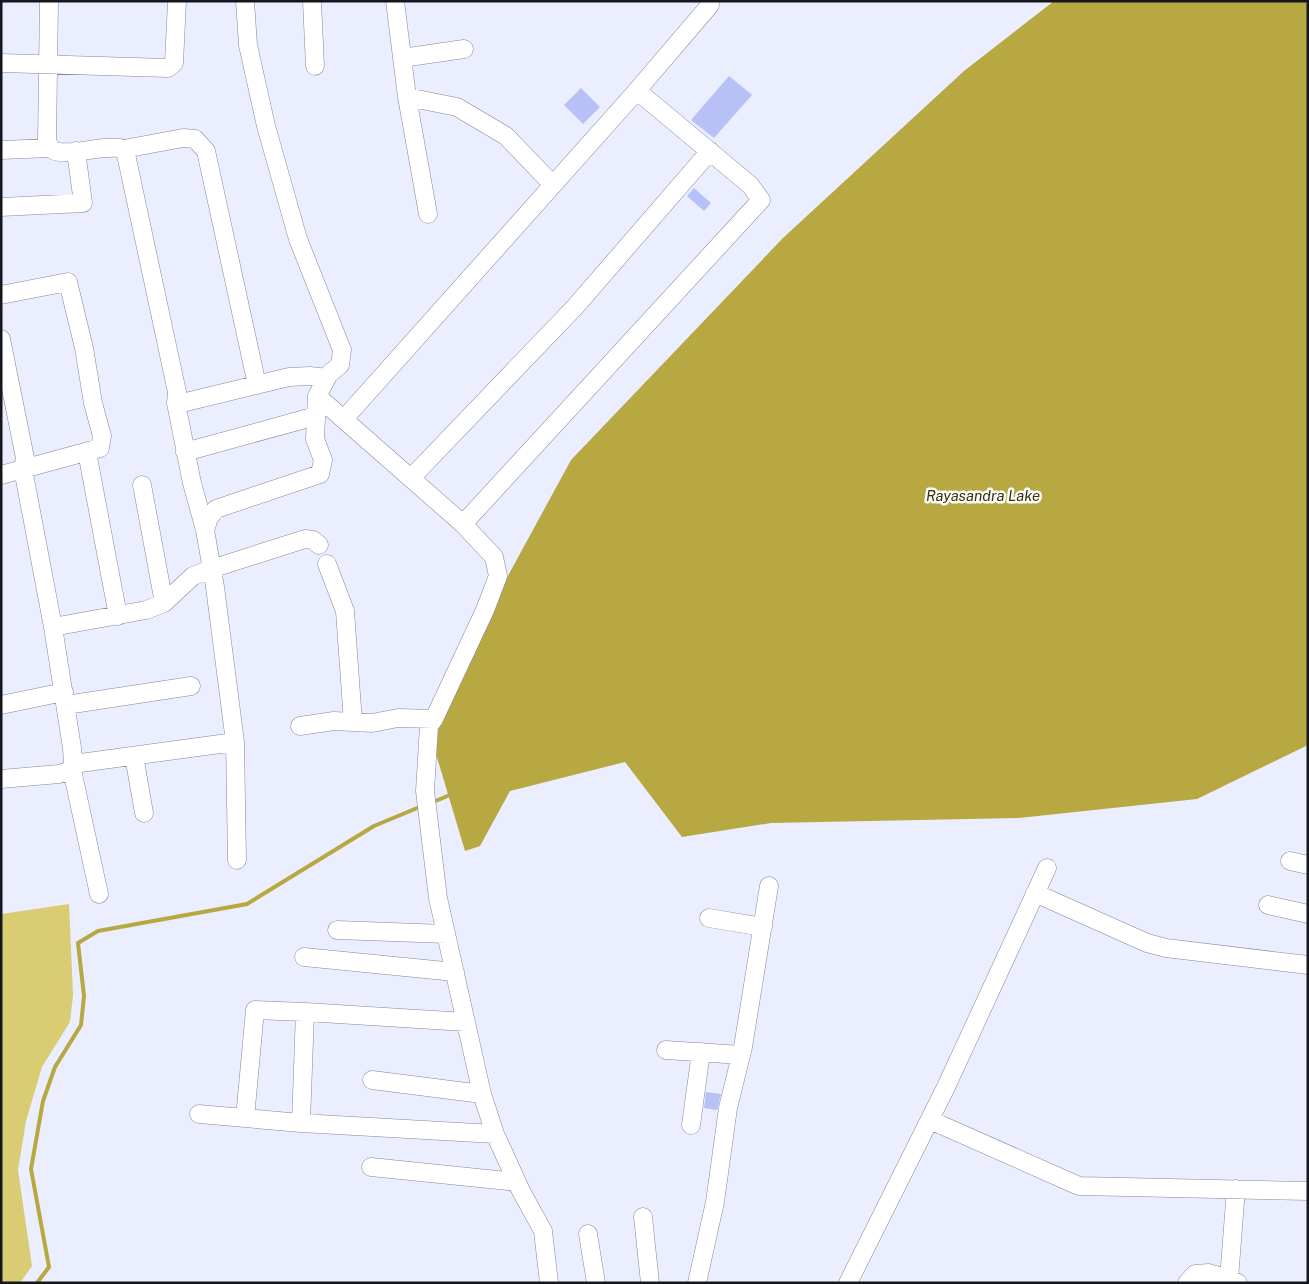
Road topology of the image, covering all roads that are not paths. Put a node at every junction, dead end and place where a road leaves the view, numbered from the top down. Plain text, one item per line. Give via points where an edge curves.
1 (49, 1) edge
2 (177, 1) edge
3 (245, 1) edge
4 (312, 1) edge
5 (395, 1) edge
6 (710, 5) dead end
7 (464, 49) dead end
8 (402, 58) junction
9 (1, 64) edge
10 (47, 64) junction
11 (315, 66) dead end
12 (634, 94) junction
13 (407, 97) junction
14 (51, 148) junction
15 (124, 149) junction
16 (1, 150) edge
17 (76, 151) junction
18 (710, 151) junction
19 (553, 185) junction
20 (1, 206) edge
21 (428, 214) dead end
22 (1, 295) edge
23 (1, 339) edge
24 (326, 378) junction
25 (257, 385) junction
26 (317, 396) junction
27 (176, 403) junction
28 (316, 416) junction
29 (344, 420) junction
30 (87, 452) junction
31 (185, 452) junction
32 (23, 469) junction
33 (1, 475) edge
34 (411, 478) junction
35 (142, 485) dead end
36 (463, 524) junction
37 (204, 530) junction
38 (319, 545) dead end
39 (327, 564) dead end
40 (211, 569) junction
41 (164, 603) junction
42 (118, 616) junction
43 (53, 627) junction
44 (191, 686) dead end
45 (65, 699) junction
46 (1, 705) edge
47 (434, 719) junction
48 (353, 722) junction
49 (300, 726) dead end
50 (235, 742) junction
51 (134, 756) junction
52 (72, 767) junction
53 (1, 779) edge
54 (144, 814) dead end
55 (237, 860) dead end
56 (1290, 861) dead end
57 (1308, 865) edge
58 (1047, 868) dead end
59 (770, 886) dead end
60 (1035, 893) junction
61 (99, 894) dead end
62 (1268, 905) dead end
63 (1308, 914) edge
64 (709, 918) dead end
65 (763, 927) junction
66 (337, 930) dead end
67 (446, 934) junction
68 (304, 957) dead end
69 (1308, 965) edge
70 (455, 972) junction
71 (305, 1012) junction
72 (466, 1022) junction
73 (666, 1050) dead end
74 (701, 1052) junction
75 (741, 1055) junction
76 (372, 1080) dead end
77 (482, 1094) junction
78 (199, 1114) dead end
79 (245, 1118) junction
80 (930, 1120) junction
81 (301, 1123) junction
82 (691, 1125) dead end
83 (495, 1134) junction
84 (371, 1167) dead end
85 (517, 1182) junction
86 (1236, 1189) junction
87 (1308, 1191) edge
88 (643, 1217) dead end
89 (588, 1234) dead end
90 (1234, 1281) edge
91 (549, 1283) edge
92 (596, 1283) edge
93 (650, 1283) edge
94 (697, 1283) edge
95 (848, 1283) edge
96 (1188, 1283) edge

1 - 10 street
2 - 10 street via 174,63 168,68
3 - 24 street via 248,45 268,136 298,239 342,350 340,365
4 - 11 street
5 - 8 street
6 - 12 street
7 - 8 street
8 - 13 street
9 - 10 street
10 - 14 street via 47,141
12 - 18 street via 641,94
12 - 19 street
13 - 19 street via 457,107 506,136
13 - 21 street
14 - 16 street
14 - 17 street via 55,152
15 - 17 street
15 - 25 street via 195,138 206,151
15 - 27 street via 165,332 177,392
17 - 20 street via 83,203
18 - 34 street via 575,307
18 - 36 street via 750,185 761,200
19 - 29 street
22 - 30 street via 68,282 102,436 100,448
23 - 32 street via 25,458
24 - 25 street via 289,377
24 - 26 street
25 - 27 street
26 - 28 street
26 - 29 street
27 - 31 street
28 - 31 street
28 - 37 street via 315,439 323,460 320,474 216,510
29 - 34 street
30 - 32 street
30 - 42 street
31 - 37 street
32 - 33 street
32 - 43 street
34 - 36 street
35 - 41 street
36 - 47 street via 494,557 498,576
37 - 40 street
38 - 40 street via 305,539
39 - 48 street via 345,611
40 - 41 street via 193,576
40 - 50 street
41 - 42 street
42 - 43 street
43 - 45 street
44 - 45 street
45 - 46 street
45 - 52 street
47 - 48 street
47 - 67 street via 429,726 425,791 438,898
48 - 49 street
50 - 51 street
50 - 55 street
51 - 52 street
51 - 54 street
52 - 53 street via 58,774
52 - 61 street
56 - 57 street
58 - 60 street
59 - 65 street
60 - 69 street via 1147,943
60 - 80 street
62 - 63 street
64 - 65 street
65 - 75 street
66 - 67 street
67 - 70 street
68 - 70 street
70 - 72 street
71 - 72 street
71 - 79 street via 255,1010
71 - 81 street
72 - 77 street
73 - 74 street
74 - 75 street
74 - 82 street
75 - 94 street via 728,1108 715,1202
76 - 77 street
77 - 83 street
78 - 79 street
79 - 81 street
80 - 86 street via 1080,1186
80 - 95 street
81 - 83 street
83 - 85 street
84 - 85 street
85 - 91 street via 543,1232
86 - 87 street
86 - 90 street
88 - 93 street
89 - 92 street
90 - 96 street via 1208,1273 1195,1274

